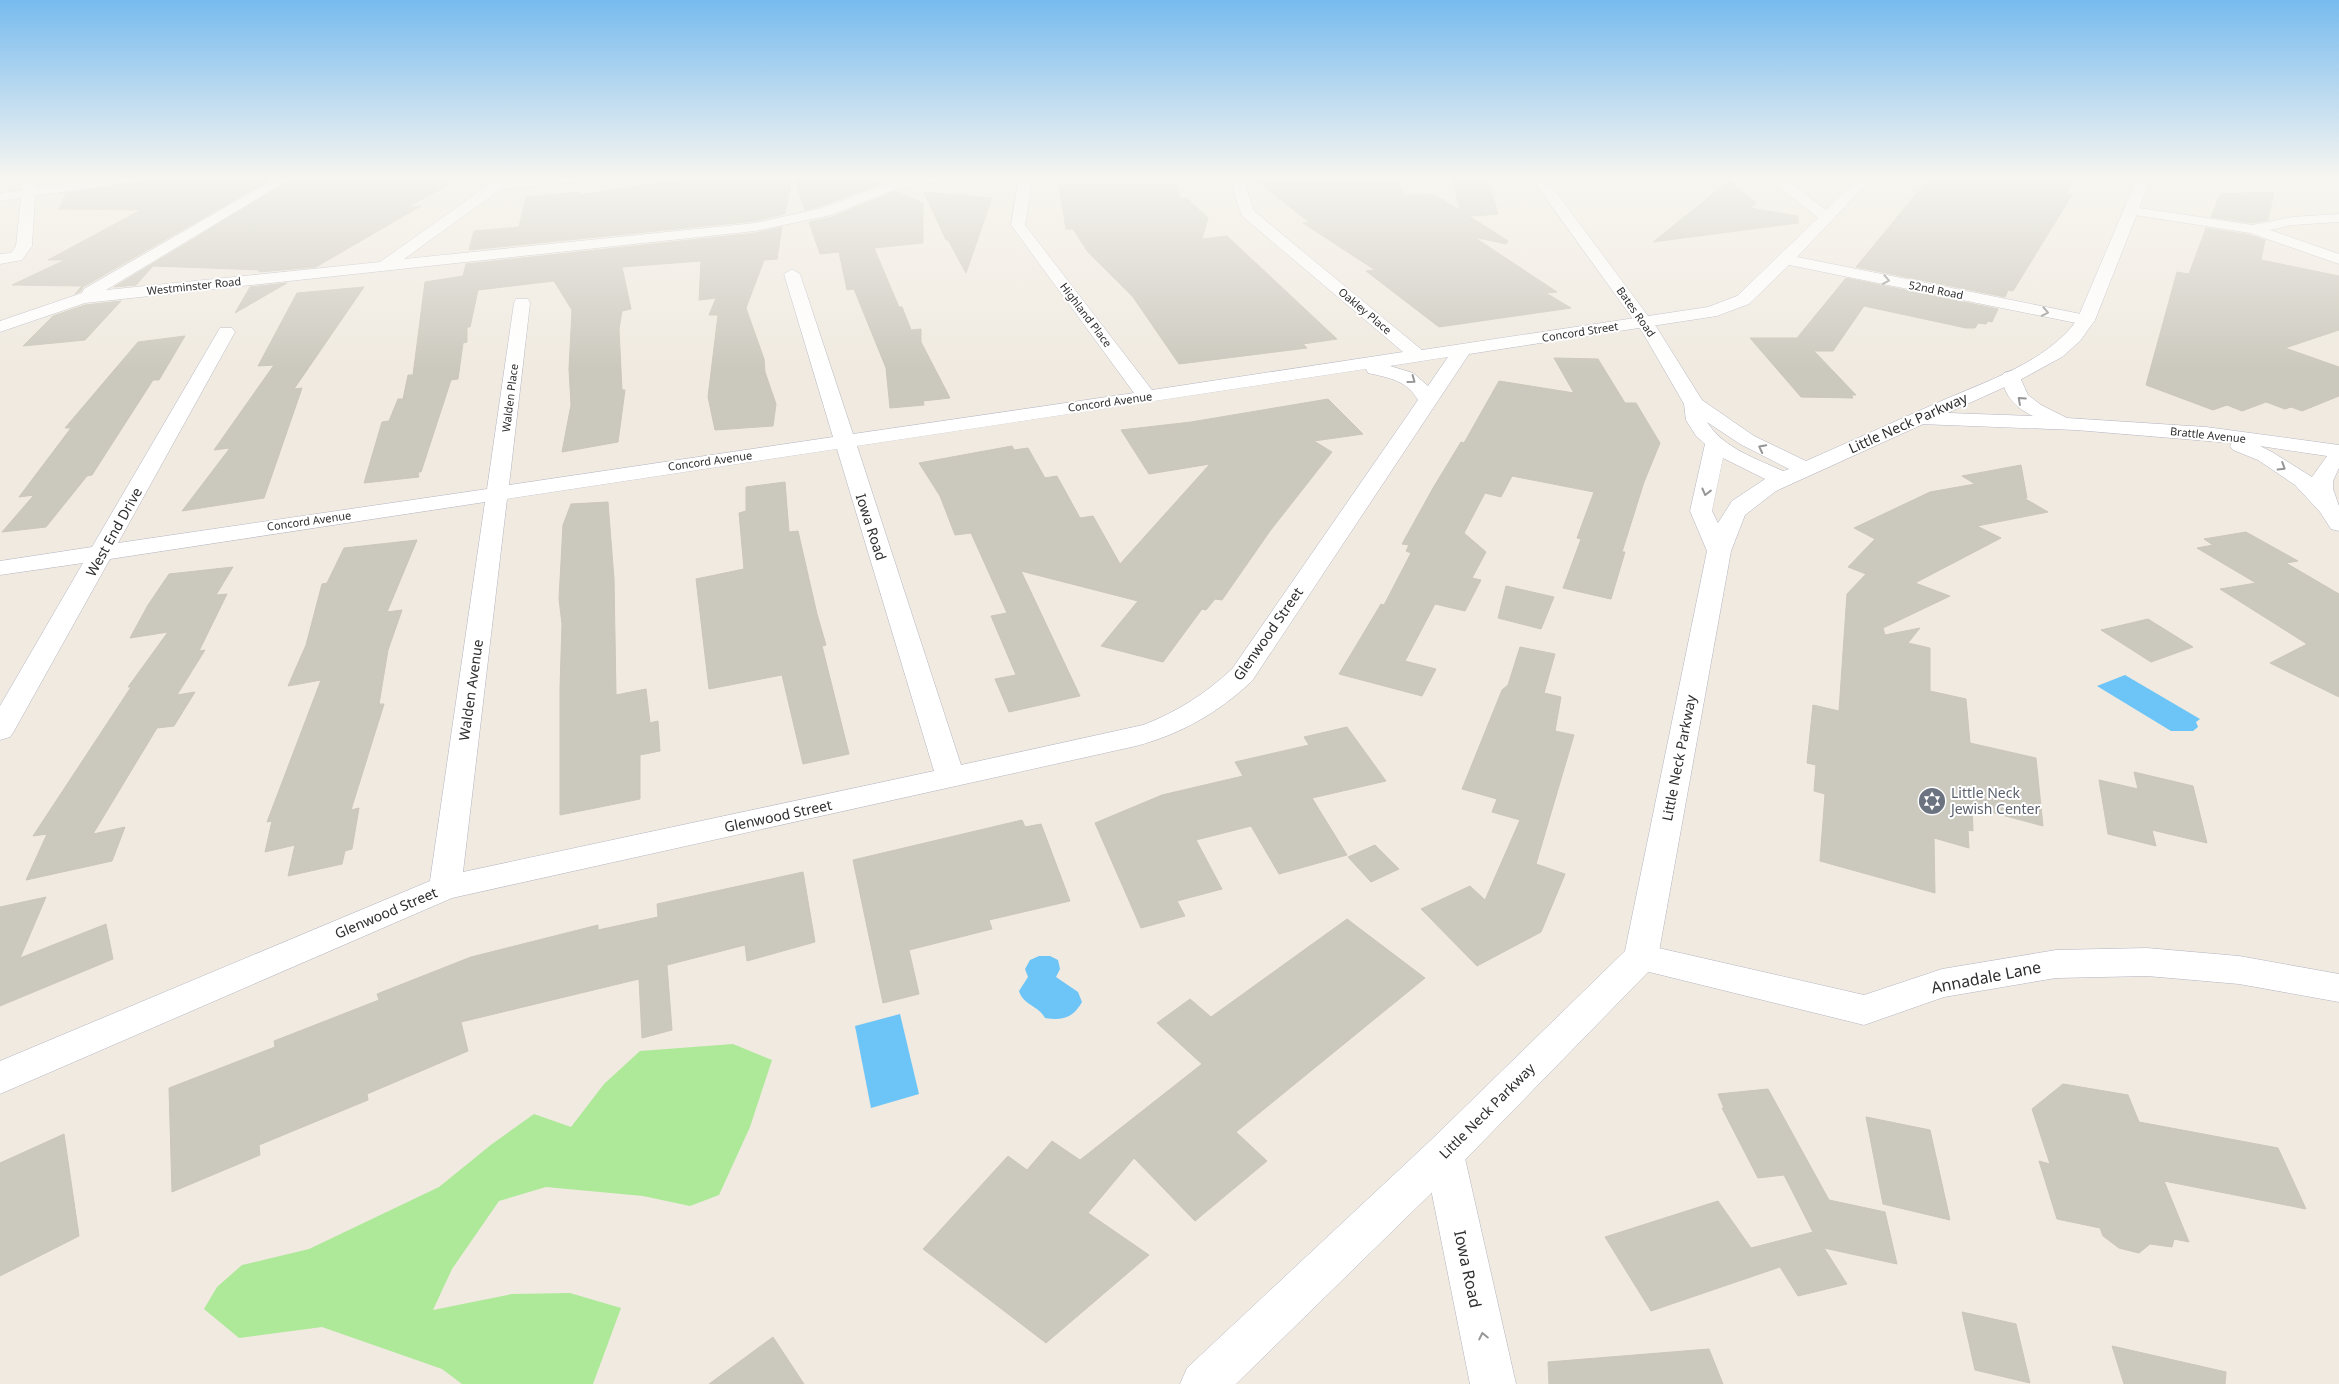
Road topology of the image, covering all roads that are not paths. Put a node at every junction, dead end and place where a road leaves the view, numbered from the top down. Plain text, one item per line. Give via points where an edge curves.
1 (24, 241) edge
2 (181, 241) edge
3 (419, 241) edge
4 (626, 241) edge
5 (1030, 241) edge
6 (1280, 241) edge
7 (1584, 241) edge
8 (1805, 241) edge
9 (2120, 241) edge
10 (2286, 241) edge
11 (2, 259) edge
12 (2339, 259) edge
13 (1786, 260) junction
14 (384, 266) junction
15 (792, 274) dead end
16 (82, 298) junction
17 (522, 303) dead end
18 (2086, 320) junction
19 (1644, 322) junction
20 (0, 327) edge
21 (226, 332) dead end
22 (1462, 350) junction
23 (1420, 357) junction
24 (1354, 367) junction
25 (2011, 377) junction
26 (1147, 397) junction
27 (1428, 400) junction
28 (1694, 404) junction
29 (1920, 418) junction
30 (2076, 424) junction
31 (2206, 433) junction
32 (844, 441) junction
33 (1715, 444) junction
34 (2339, 451) edge
35 (2339, 456) edge
36 (1806, 469) junction
37 (1782, 479) junction
38 (498, 492) junction
39 (2333, 515) edge
40 (1719, 551) junction
41 (102, 552) junction
42 (0, 568) edge
43 (0, 731) edge
44 (951, 779) junction
45 (445, 888) junction
46 (1641, 957) junction
47 (2339, 988) edge
48 (0, 1078) edge
49 (1444, 1154) junction
50 (1203, 1384) edge
51 (1492, 1384) edge

1 - 11 street via 16,257
2 - 16 street
3 - 14 street
4 - 14 street, Westminster Road
5 - 26 street, Highland Place
6 - 23 street, Oakley Place
7 - 19 street, Bates Road
8 - 13 street, Concord Street
9 - 18 street, Little Neck Parkway
10 - 12 street
13 -> 18 street, 52nd Road
13 - 19 street, Concord Street via 1743,300 1728,307
14 - 16 street, Westminster Road
15 - 32 street, Iowa Road
16 - 20 street, Westminster Road
17 - 38 street, Walden Place
18 - 25 street, Little Neck Parkway via 2074,337 2056,353
19 - 22 street, Concord Street
19 - 28 street, Bates Road
21 - 41 street, West End Drive
22 - 23 street, Concord Street
22 - 27 street, Glenwood Street
23 - 24 street, Concord Avenue
24 - 26 street, Concord Avenue
24 -> 27 street via 1404,375 1418,384
25 - 29 street, Little Neck Parkway
30 -> 25 street, Brattle Avenue via 2046,415 2018,398 2011,387
26 - 32 street, Concord Avenue
27 - 44 street, Glenwood Street via 1242,675 1222,694 1200,711 1170,726 1136,737
28 - 33 street, Bates Road via 1696,420
36 -> 28 street, Bates Road via 1748,440
29 - 30 street, Brattle Avenue
29 - 36 street, Little Neck Parkway
30 - 31 street, Brattle Avenue
31 - 34 street, Brattle Avenue
31 -> 39 street via 2265,456 2303,480
32 - 38 street, Concord Avenue
32 - 44 street, Iowa Road
33 - 37 street, Bates Road
33 -> 40 street via 1701,511
35 - 39 street via 2328,465 2322,477 2321,489
36 - 37 street, Little Neck Parkway
37 - 40 street, Little Neck Parkway via 1742,502 1732,514
38 - 41 street, Concord Avenue
38 - 45 street, Walden Avenue
40 - 46 street, Little Neck Parkway
41 - 42 street, Concord Avenue
41 - 43 street, West End Drive
44 - 45 street, Glenwood Street
45 - 48 street, Glenwood Street
46 - 47 street, Annadale Lane via 1864,1010 1942,982 2056,964 2147,962 2239,970
46 - 49 street, Little Neck Parkway
49 - 50 street, Little Neck Parkway
51 -> 49 street, Iowa Road

